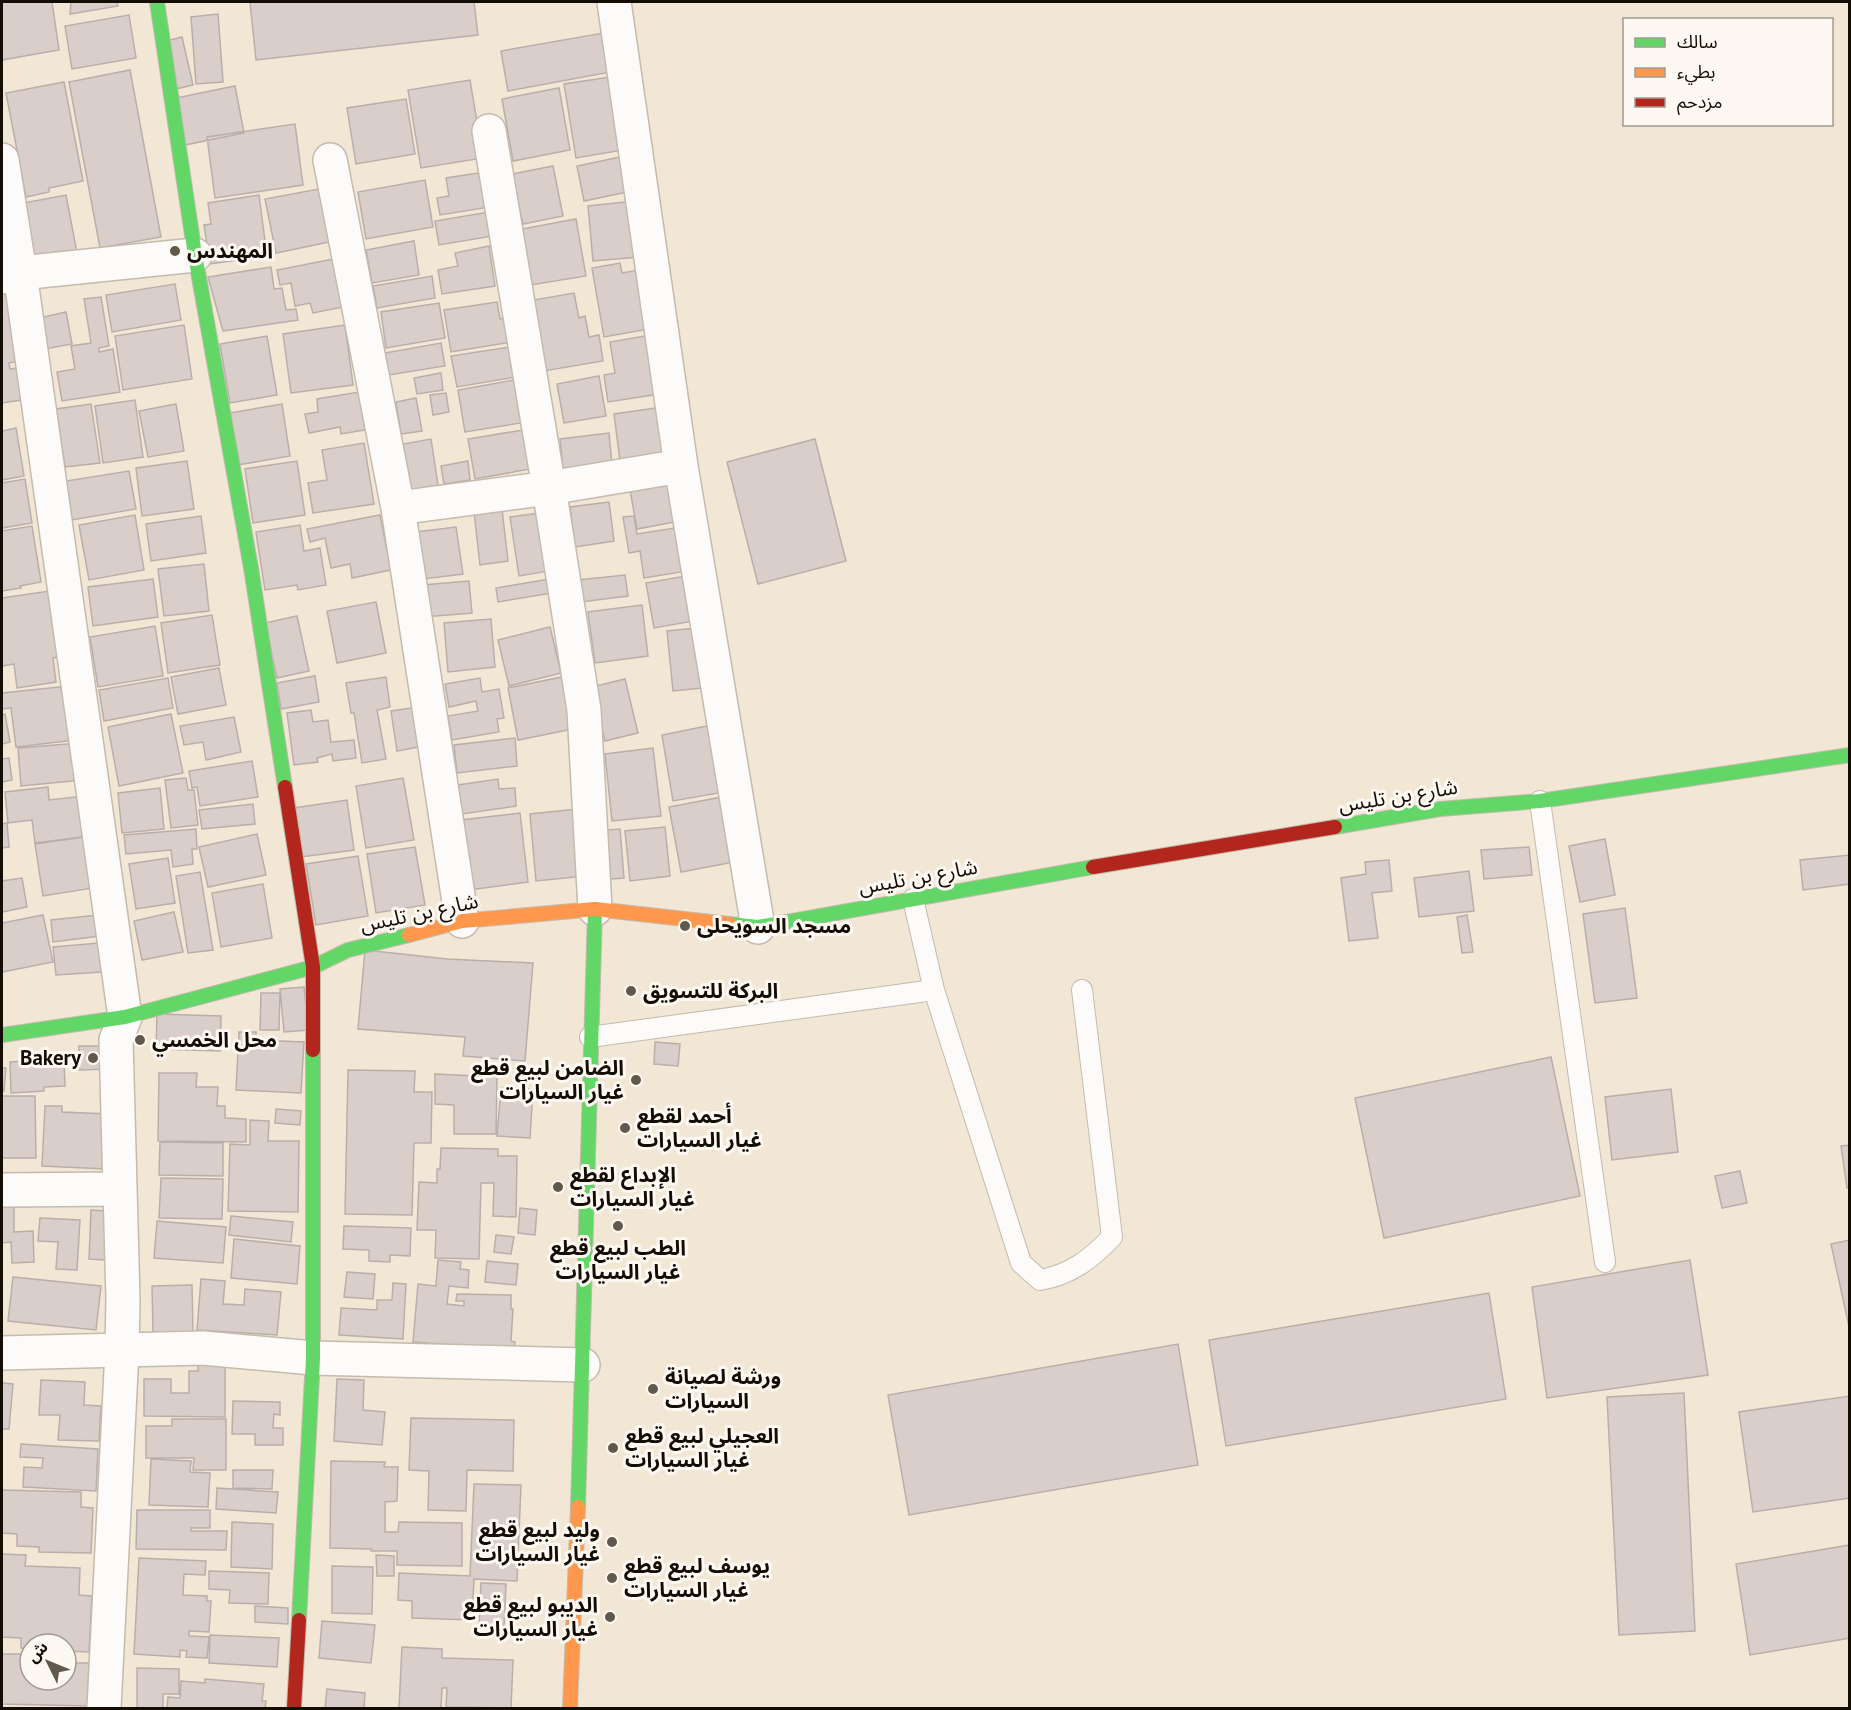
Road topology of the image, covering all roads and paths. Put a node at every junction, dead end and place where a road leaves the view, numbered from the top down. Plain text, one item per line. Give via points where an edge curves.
1 (157, 2) edge
2 (614, 2) edge
3 (489, 130) dead end
4 (2, 160) edge
5 (330, 160) dead end
6 (195, 255) junction
7 (11, 275) edge
8 (681, 466) junction
9 (549, 488) junction
10 (398, 508) junction
11 (1850, 754) edge
12 (1540, 801) junction
13 (913, 899) junction
14 (595, 909) junction
15 (462, 921) junction
16 (759, 927) junction
17 (313, 967) junction
18 (934, 990) junction
19 (1082, 990) dead end
20 (125, 1017) junction
21 (2, 1035) edge
22 (590, 1037) junction
23 (120, 1189) junction
24 (2, 1190) edge
25 (1605, 1262) dead end
26 (122, 1351) junction
27 (2, 1353) edge
28 (313, 1358) junction
29 (583, 1365) junction
30 (104, 1708) edge
31 (294, 1708) edge
32 (570, 1708) edge

1 - 6 street
2 - 8 street
3 - 9 street
4 - 7 street
5 - 10 street
6 - 7 street
6 - 17 street via 251,568
7 - 20 street
8 - 9 street
8 - 16 street
9 - 10 street
9 - 14 street via 584,710
10 - 15 street
11 - 12 street, شارع بن تليس
12 - 13 street, شارع بن تليس via 1440,809
12 - 25 lane
13 - 16 street, شارع بن تليس
13 - 18 lane
14 - 15 street, شارع بن تليس
14 - 16 street, شارع بن تليس
14 - 22 street
15 - 17 street, شارع بن تليس via 348,950
17 - 20 street, شارع بن تليس
17 - 28 street
18 - 19 lane via 1022,1263 1040,1280 1073,1270 1094,1257 1112,1237
18 - 22 lane
20 - 21 street, شارع بن تليس
20 - 23 street via 116,1040
22 - 29 street
23 - 24 street
23 - 26 street
26 - 27 street
26 - 28 street via 203,1348
26 - 30 street
28 - 29 street
28 - 31 street
29 - 32 street

